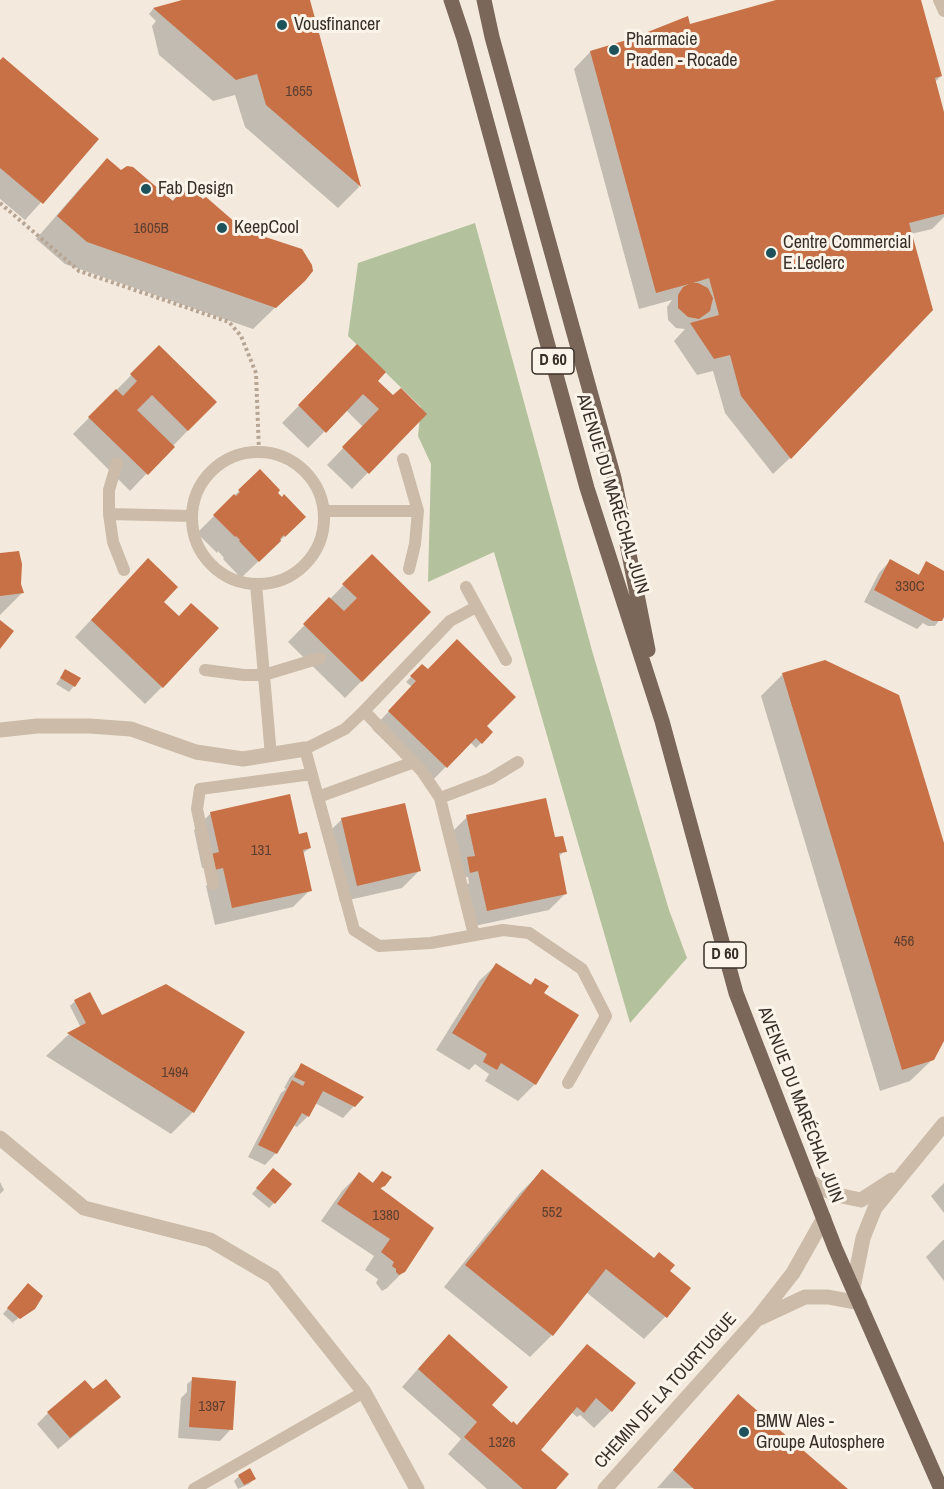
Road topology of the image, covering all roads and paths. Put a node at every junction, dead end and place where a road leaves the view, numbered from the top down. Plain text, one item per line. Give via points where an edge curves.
1 (451, 0) edge
2 (484, 0) edge
3 (939, 0) edge
4 (944, 11) edge
5 (0, 203) edge
6 (259, 452) junction
7 (403, 459) dead end
8 (117, 463) dead end
9 (418, 511) junction
10 (324, 512) junction
11 (109, 514) junction
12 (192, 516) junction
13 (409, 568) dead end
14 (124, 570) dead end
15 (256, 585) junction
16 (466, 587) dead end
17 (476, 607) junction
18 (320, 658) dead end
19 (506, 660) dead end
20 (205, 670) dead end
21 (264, 675) junction
22 (364, 711) junction
23 (662, 720) junction
24 (0, 730) edge
25 (305, 749) junction
26 (271, 756) junction
27 (414, 762) junction
28 (518, 762) dead end
29 (312, 774) junction
30 (318, 797) junction
31 (440, 798) junction
32 (213, 884) dead end
33 (474, 935) junction
34 (568, 1083) dead end
35 (942, 1127) edge
36 (0, 1138) edge
37 (810, 1182) junction
38 (824, 1218) junction
39 (853, 1288) junction
40 (860, 1304) junction
41 (757, 1319) junction
42 (364, 1392) junction
43 (611, 1487) edge
44 (194, 1489) edge
45 (417, 1489) edge
46 (941, 1489) edge

1 - 23 main road, AVENUE DU MARÉCHAL JUIN / D 60 via 587,488
2 - 23 main road, AVENUE DU MARÉCHAL JUIN / D 60 via 614,478
3 - 4 lane
5 - 6 path via 79,272 229,322 241,336 256,373
6 - 10 lane via 290,460 303,470 317,489
6 - 12 lane via 243,453 215,468 196,493
7 - 9 lane
8 - 11 lane via 109,490
9 - 10 lane
9 - 13 lane
10 - 15 lane via 319,543 301,569 287,578
11 - 12 lane
11 - 14 lane via 113,542
12 - 15 lane via 195,540 212,567 233,579
15 - 21 lane
16 - 17 lane
17 - 19 lane
17 - 22 lane via 450,621
18 - 21 lane
20 - 21 lane
21 - 26 lane
22 - 25 lane via 345,729
22 - 27 lane
23 - 37 main road, AVENUE DU MARÉCHAL JUIN / D 60 via 735,993
24 - 26 street via 47,726 121,728 196,752 243,759
25 - 26 street
25 - 29 lane
27 - 30 lane
27 - 31 lane
28 - 31 lane via 490,779
29 - 30 lane
29 - 32 lane via 200,789 196,809
30 - 33 lane via 354,930 379,946 431,943
31 - 33 lane
33 - 34 lane via 503,930 529,933 582,969 606,1016
35 - 37 street via 896,1178 861,1200 837,1195
35 - 39 street via 875,1208 863,1238
36 - 42 street via 84,1208 210,1240 273,1277
37 - 38 main road, AVENUE DU MARÉCHAL JUIN / D 60
38 - 39 main road, AVENUE DU MARÉCHAL JUIN / D 60
38 - 41 street, CHEMIN DE LA TOURTUGUE via 793,1273
39 - 40 main road, AVENUE DU MARÉCHAL JUIN / D 60
40 - 41 street, CHEMIN DE LA TOURTUGUE via 805,1297
40 - 46 main road, AVENUE DU MARÉCHAL JUIN / D 60
41 - 43 street, CHEMIN DE LA TOURTUGUE
42 - 44 lane
42 - 45 street

